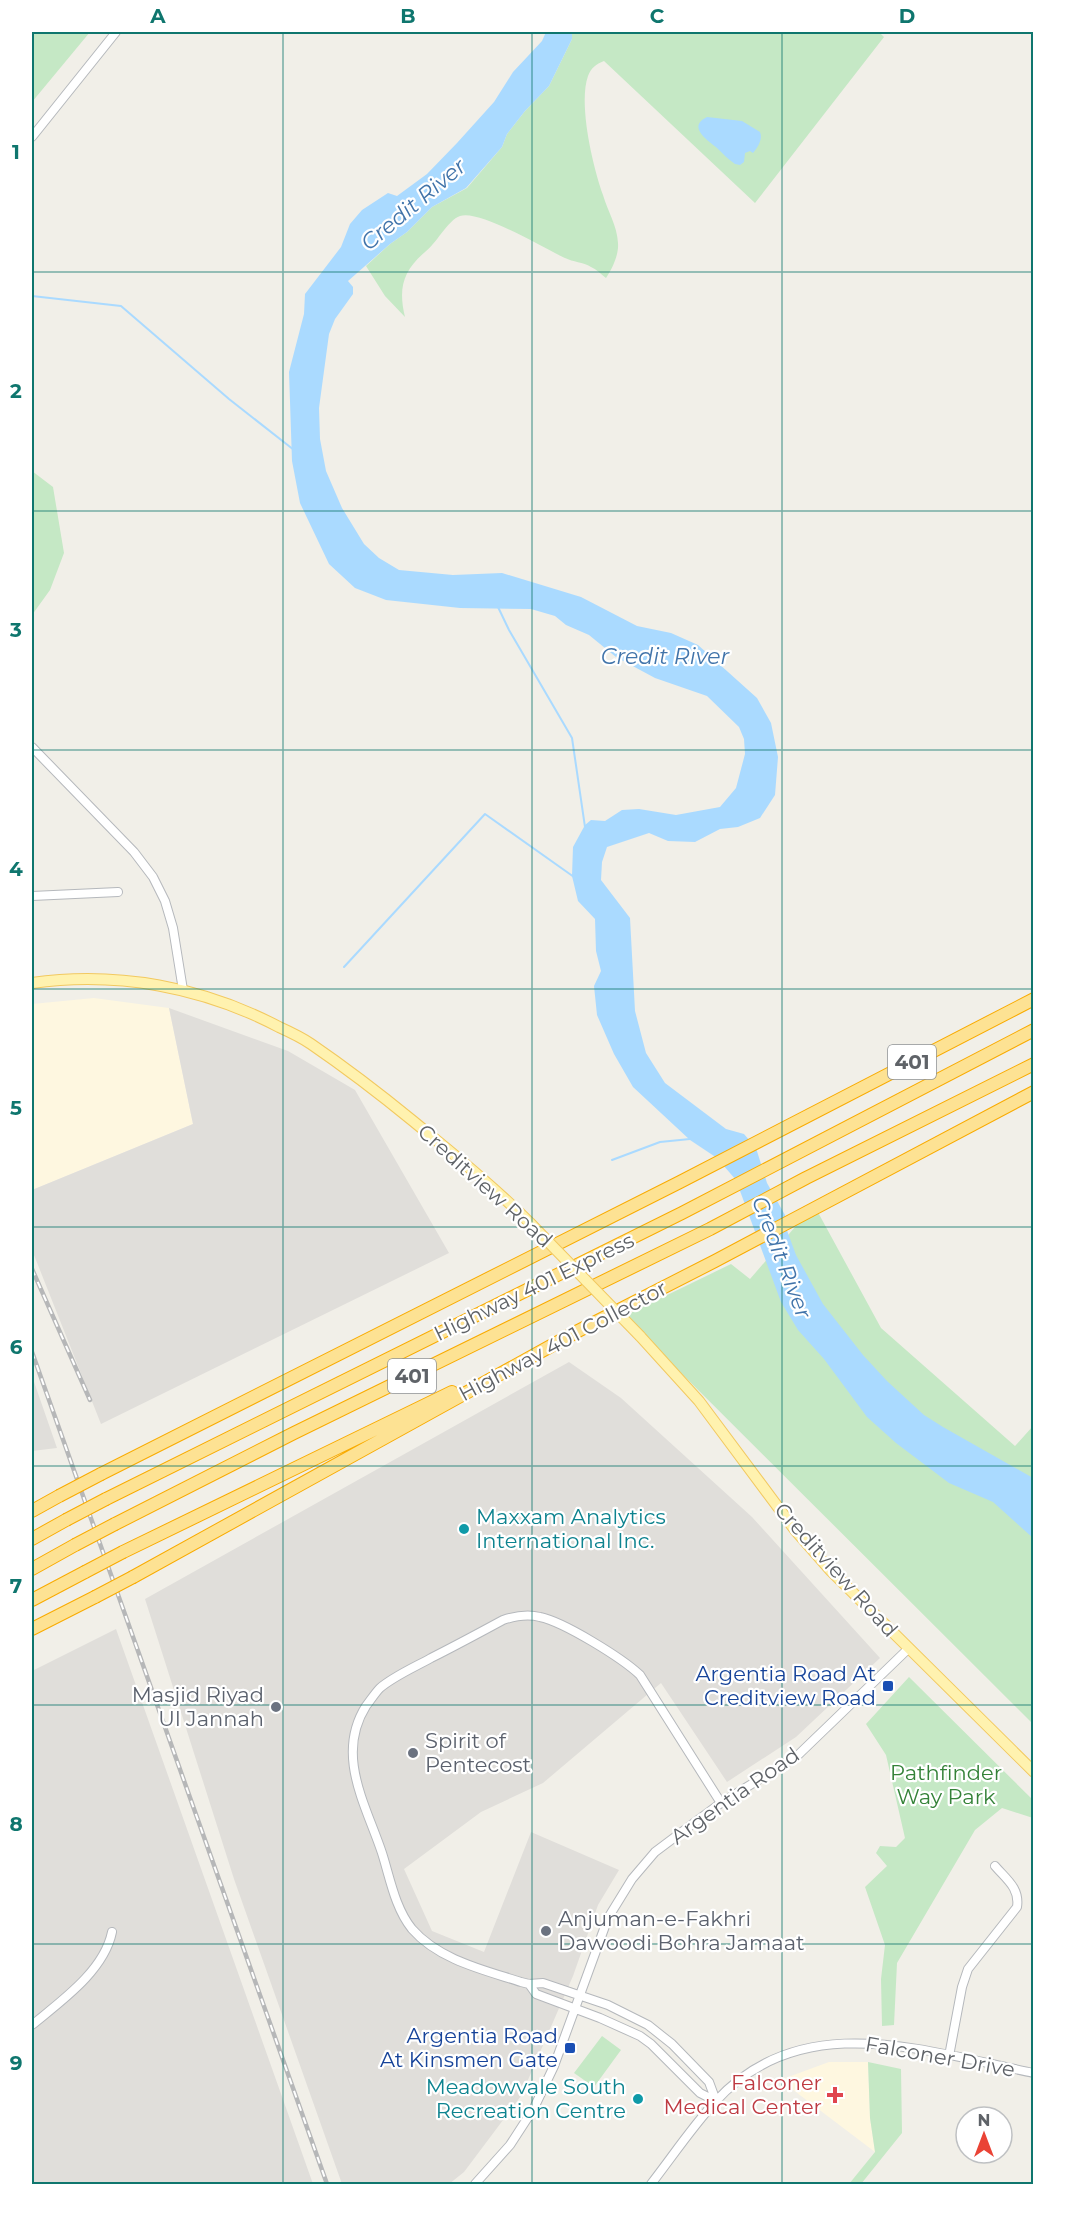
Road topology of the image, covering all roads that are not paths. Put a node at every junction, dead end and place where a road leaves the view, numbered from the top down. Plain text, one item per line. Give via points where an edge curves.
1 (116, 32) edge
2 (32, 137) edge
3 (32, 747) edge
4 (118, 892) dead end
5 (32, 896) edge
6 (32, 983) edge
7 (183, 990) junction
8 (1034, 999) edge
9 (1034, 1030) edge
10 (1034, 1064) edge
11 (1034, 1092) edge
12 (578, 1331) junction
13 (32, 1511) edge
14 (32, 1539) edge
15 (32, 1569) edge
16 (32, 1600) edge
17 (32, 1629) edge
18 (908, 1649) junction
19 (1034, 1772) edge
20 (721, 1803) junction
21 (994, 1866) dead end
22 (112, 1932) dead end
23 (529, 1984) junction
24 (578, 1995) junction
25 (573, 2009) junction
26 (32, 2025) edge
27 (949, 2056) junction
28 (1034, 2073) edge
29 (716, 2101) junction
30 (475, 2184) edge
31 (651, 2184) edge

1 - 2 street
3 - 7 street via 134,852 153,878 173,928
4 - 5 street
6 - 7 main road, Creditview Road via 86,979
7 - 18 main road, Creditview Road, bridge via 234,1005 310,1043 468,1166 530,1223 640,1336 699,1401 795,1530
8 - 13 highway, 401, bridge
9 - 14 highway, Highway 401 Express / 401, bridge via 698,1205
10 - 15 highway, Highway 401 Express / 401, bridge
11 - 12 highway, Highway 401 Collector / 401
12 - 16 highway, bridge
12 - 17 highway, Highway 401 Collector / 401, bridge
18 - 19 main road, Creditview Road
18 - 20 street, Argentia Road via 797,1756
20 - 23 street via 640,1675 626,1662 547,1619 514,1616 503,1620 380,1689 356,1726 353,1759 355,1780 396,1898 412,1928 434,1948 486,1971
20 - 24 street, Argentia Road via 655,1852 632,1879 608,1918
21 - 27 street via 1016,1890 1017,1907 968,1969
22 - 26 street via 109,1949 76,1989
23 - 24 street via 543,1983
23 - 25 street via 536,1995
24 - 25 street, Argentia Road
24 - 29 street via 631,2015 657,2030 709,2082
25 - 29 street via 640,2036 699,2093
25 - 30 street, Argentia Road via 554,2067 534,2108 510,2145
27 - 28 street, Falconer Drive
27 - 29 street, Falconer Drive via 873,2043 827,2044 767,2063
29 - 31 street, Falconer Drive

